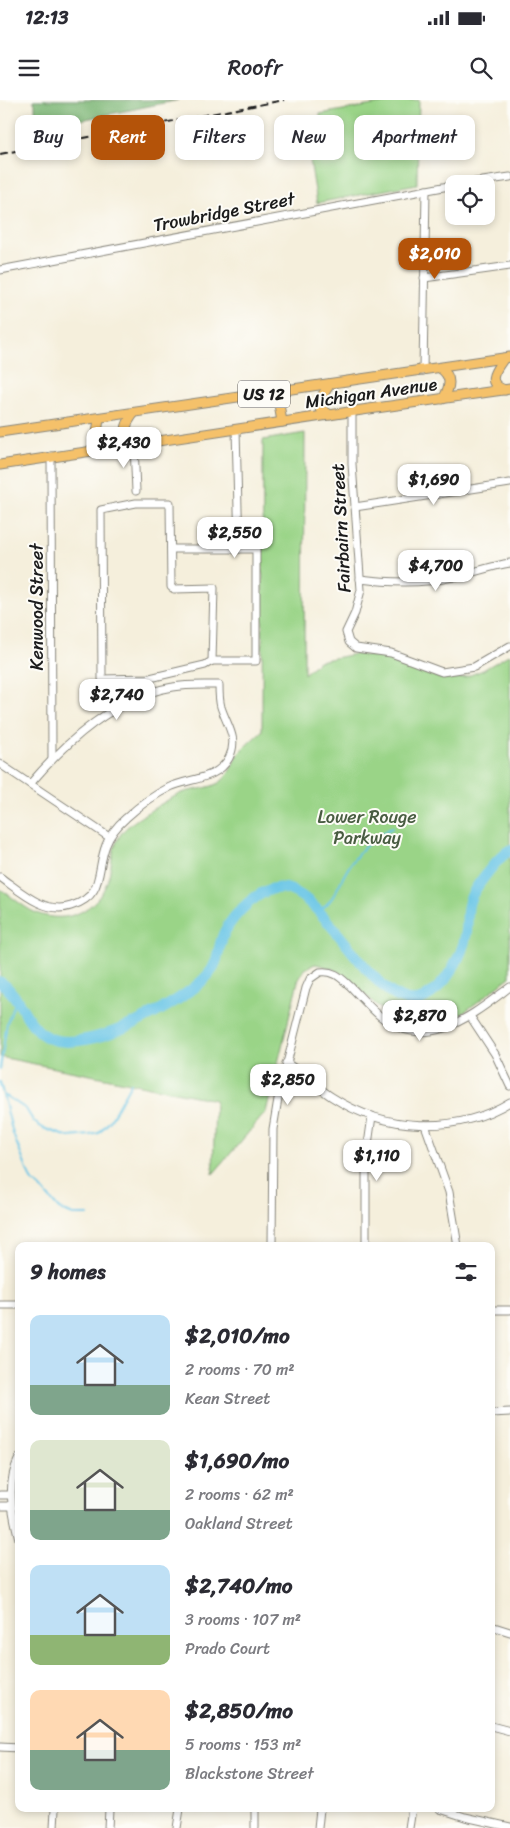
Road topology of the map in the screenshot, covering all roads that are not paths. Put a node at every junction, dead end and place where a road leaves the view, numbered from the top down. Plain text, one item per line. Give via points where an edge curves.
1 (510, 177) edge
2 (495, 179) edge
3 (445, 187) edge
4 (426, 190) junction
5 (510, 266) edge
6 (0, 270) edge
7 (424, 278) junction
8 (507, 358) edge
9 (440, 368) junction
10 (423, 371) junction
11 (330, 384) junction
12 (508, 390) edge
13 (269, 393) junction
14 (443, 399) junction
15 (352, 411) junction
16 (134, 413) junction
17 (330, 415) junction
18 (99, 418) junction
19 (282, 422) junction
20 (236, 429) junction
21 (0, 432) edge
22 (134, 445) junction
23 (94, 450) junction
24 (51, 456) junction
25 (0, 465) edge
26 (510, 483) edge
27 (136, 491) dead end
28 (355, 507) junction
29 (171, 549) junction
30 (239, 549) junction
31 (510, 563) edge
32 (360, 579) junction
33 (510, 646) edge
34 (212, 661) junction
35 (52, 758) junction
36 (0, 764) edge
37 (30, 784) junction
38 (109, 837) junction
39 (0, 877) edge
40 (510, 987) edge
41 (470, 1016) junction
42 (286, 1063) junction
43 (510, 1086) edge
44 (510, 1102) edge
45 (372, 1116) junction
46 (426, 1125) junction
47 (272, 1242) edge
48 (366, 1242) edge
49 (457, 1242) edge
50 (0, 1305) edge
51 (15, 1305) edge
52 (495, 1310) edge
53 (510, 1310) edge
54 (510, 1412) edge
55 (495, 1414) edge
56 (15, 1469) edge
57 (0, 1495) edge
58 (11, 1495) junction
59 (0, 1506) edge
60 (11, 1506) junction
61 (15, 1522) edge
62 (495, 1627) edge
63 (510, 1632) edge
64 (495, 1727) edge
65 (510, 1731) edge
66 (0, 1748) edge
67 (15, 1748) edge
68 (54, 1812) edge
69 (109, 1812) edge
70 (180, 1812) edge
71 (255, 1812) edge
72 (320, 1812) edge
73 (412, 1812) edge
74 (449, 1812) edge
75 (510, 1827) edge
76 (54, 1828) edge
77 (108, 1828) edge
78 (178, 1828) edge
79 (255, 1828) edge
80 (318, 1828) edge
81 (409, 1828) edge

1 - 2 street
3 - 4 street, Trowbridge Street
4 - 6 street, Trowbridge Street
4 - 7 street
5 - 7 street
7 - 10 street
8 - 9 main road, Michigan Avenue / US 12
8 - 12 main road via 492,377 495,384
9 - 10 main road, Michigan Avenue / US 12
9 - 14 main road via 450,380
10 - 11 main road, Michigan Avenue / US 12
11 - 13 main road, Michigan Avenue / US 12
11 - 17 main road via 318,402 320,408
12 - 14 main road, Michigan Avenue / US 12
13 - 16 main road, Michigan Avenue / US 12
13 - 19 main road via 279,404
14 - 15 main road, Michigan Avenue / US 12
15 - 17 main road, Michigan Avenue / US 12
15 - 28 street, Fairbairn Street
16 - 18 main road, Michigan Avenue / US 12
16 - 22 main road via 126,423 125,432
17 - 19 main road, Michigan Avenue / US 12
18 - 21 main road, Michigan Avenue / US 12
18 - 23 main road
19 - 20 main road, Michigan Avenue / US 12
20 - 22 main road, Michigan Avenue / US 12
20 - 30 street
22 - 23 main road, Michigan Avenue / US 12
22 - 27 street
23 - 24 main road, Michigan Avenue / US 12
24 - 25 main road, Michigan Avenue / US 12
24 - 35 street, Kenwood Street
26 - 28 street
28 - 32 street, Fairbairn Street
29 - 30 street
29 - 34 street via 174,589 214,588
29 - 34 street via 170,503 136,503 101,510 102,679 150,678
30 - 34 street via 256,549 256,660
31 - 32 street via 425,582
32 - 33 street, Fairbairn Street via 360,597 347,627 348,640 356,648 391,653 442,672 474,667
35 - 37 street
35 - 38 street via 92,725 136,699 174,687 219,685 221,706 233,738 232,750 225,763 210,775 179,783 156,795 127,817
36 - 37 street
37 - 38 street
38 - 39 street via 97,885 90,895 75,905 65,908 46,906
40 - 41 street
41 - 42 street via 438,1030 406,1029 379,1016 336,974 320,972 308,983
41 - 43 street via 495,1054
42 - 45 street via 333,1098
42 - 47 street via 273,1129
44 - 46 street via 468,1120
45 - 46 street via 397,1123
45 - 48 street via 366,1153
46 - 49 street via 450,1192
50 - 51 street
52 - 53 street
54 - 55 street
56 - 58 street
57 - 58 street
58 - 60 street
59 - 60 street
60 - 61 street
62 - 63 street
64 - 65 street
66 - 67 street
68 - 76 street
69 - 77 street
70 - 78 street
71 - 79 street
72 - 80 street
73 - 81 street
74 - 75 street

